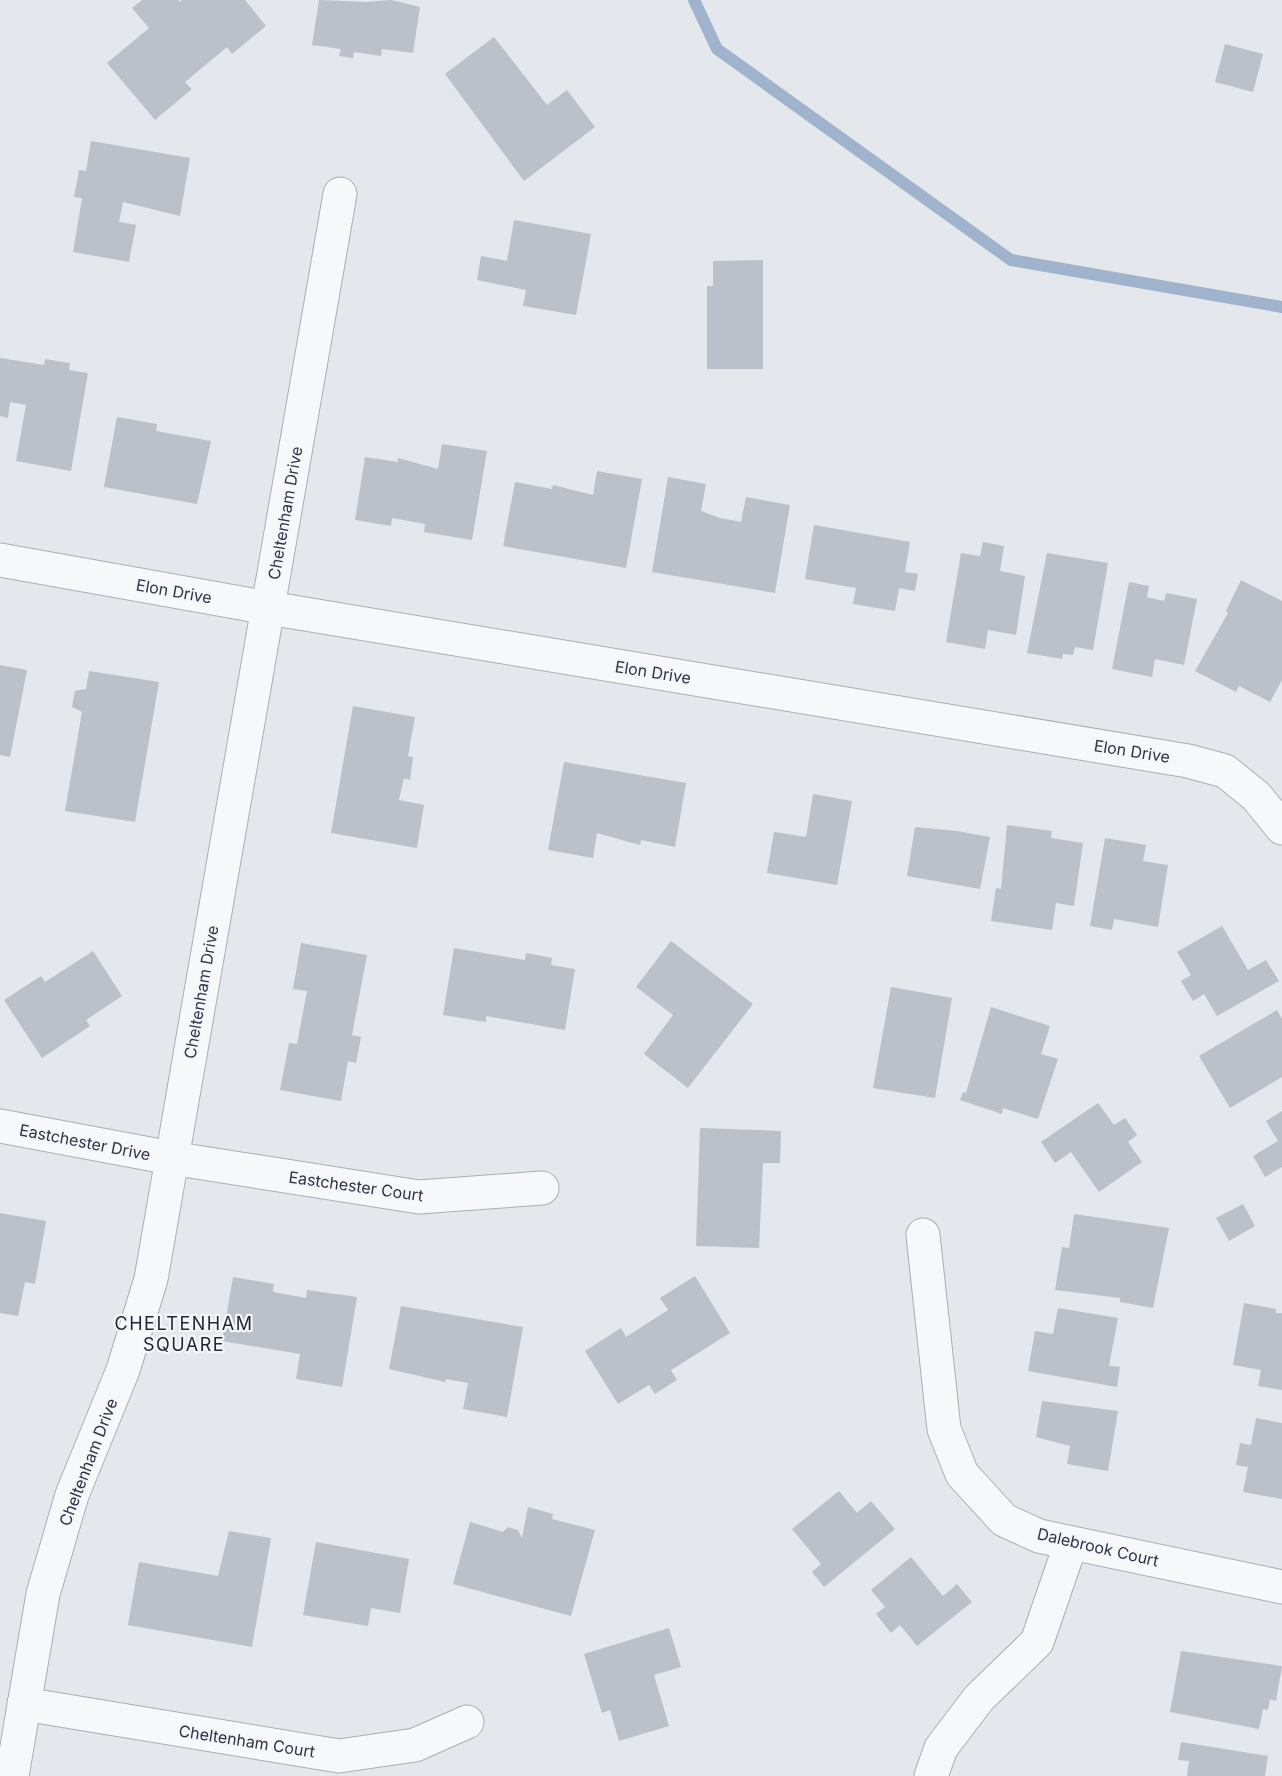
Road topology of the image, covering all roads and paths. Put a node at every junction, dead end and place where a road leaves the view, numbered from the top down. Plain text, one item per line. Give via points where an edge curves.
1 (340, 194) dead end
2 (0, 560) edge
3 (269, 608) junction
4 (1282, 828) edge
5 (0, 1126) edge
6 (171, 1158) junction
7 (542, 1188) dead end
8 (923, 1235) dead end
9 (1071, 1543) junction
10 (1282, 1587) edge
11 (24, 1704) junction
12 (466, 1722) dead end
13 (12, 1776) edge
14 (931, 1776) edge

1 - 3 street, Cheltenham Drive
2 - 3 street, Elon Drive
3 - 4 street, Elon Drive via 1188,761 1225,771 1256,796
3 - 6 street, Cheltenham Drive
5 - 6 street, Eastchester Drive
6 - 7 street, Eastchester Court via 419,1197
6 - 11 street, Cheltenham Drive via 151,1279 123,1370 68,1506 43,1594
8 - 9 street, Dalebrook Court via 944,1428 962,1474 1004,1520 1039,1536
9 - 10 street, Dalebrook Court
9 - 14 street via 1037,1642 979,1698 941,1748
11 - 12 street, Cheltenham Court via 339,1756 415,1745
11 - 13 street, Cheltenham Drive

